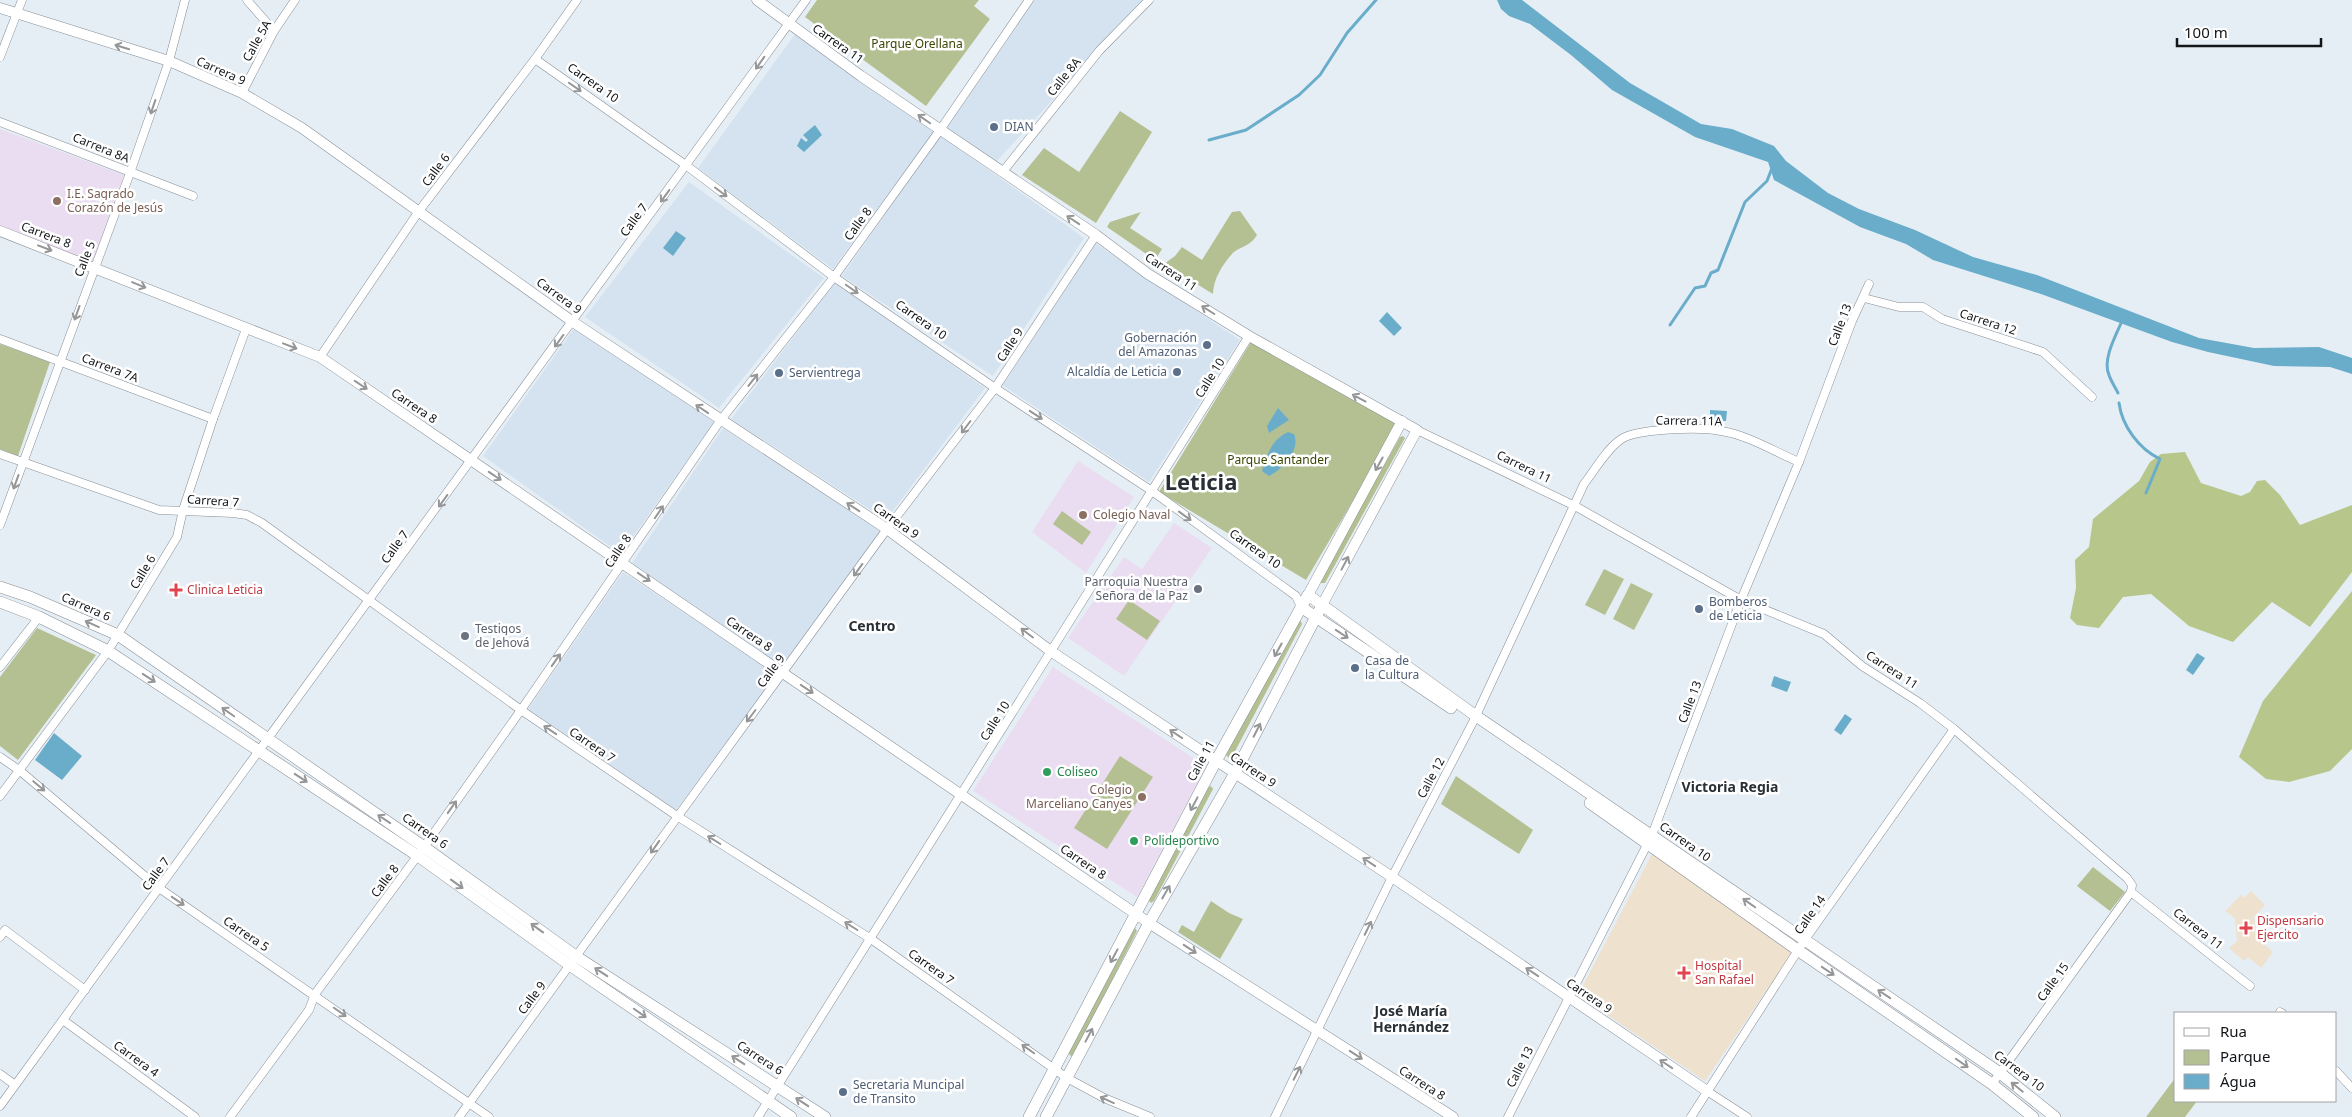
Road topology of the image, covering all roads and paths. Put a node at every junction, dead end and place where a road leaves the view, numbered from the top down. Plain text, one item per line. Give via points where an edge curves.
1 (22, 0) edge
2 (185, 0) edge
3 (247, 0) edge
4 (294, 0) edge
5 (577, 0) edge
6 (757, 0) edge
7 (806, 0) edge
8 (1029, 0) edge
9 (1149, 0) edge
10 (0, 8) edge
11 (16, 14) junction
12 (788, 24) junction
13 (274, 31) junction
14 (0, 57) edge
15 (535, 59) junction
16 (169, 61) junction
17 (242, 93) junction
18 (0, 122) edge
19 (940, 130) junction
20 (687, 166) junction
21 (1001, 170) junction
22 (130, 173) junction
23 (193, 196) dead end
24 (419, 211) junction
25 (0, 231) edge
26 (1096, 235) junction
27 (94, 267) junction
28 (834, 277) junction
29 (1869, 284) dead end
30 (1864, 298) junction
31 (573, 322) junction
32 (246, 329) junction
33 (1249, 336) junction
34 (0, 339) edge
35 (320, 357) junction
36 (59, 360) junction
37 (995, 388) junction
38 (2092, 397) dead end
39 (213, 419) junction
40 (720, 421) junction
41 (1402, 421) junction
42 (1417, 430) junction
43 (1608, 451) joint
44 (0, 454) edge
45 (472, 461) junction
46 (23, 462) junction
47 (1799, 462) junction
48 (1152, 491) junction
49 (1575, 506) junction
50 (183, 510) junction
51 (0, 524) edge
52 (887, 529) junction
53 (624, 564) junction
54 (0, 587) edge
55 (1302, 595) junction
56 (1741, 600) junction
57 (370, 601) junction
58 (0, 602) edge
59 (1322, 605) junction
60 (1301, 607) junction
61 (1316, 616) junction
62 (39, 618) junction
63 (118, 635) junction
64 (108, 651) junction
65 (1052, 652) junction
66 (0, 667) edge
67 (784, 673) junction
68 (521, 710) junction
69 (1474, 719) junction
70 (1954, 729) junction
71 (268, 740) junction
72 (260, 751) junction
73 (0, 757) edge
74 (1216, 761) junction
75 (19, 770) junction
76 (1235, 773) junction
77 (962, 794) junction
78 (0, 796) edge
79 (677, 816) junction
80 (1649, 839) junction
81 (421, 851) junction
82 (1392, 877) junction
83 (159, 888) junction
84 (2131, 892) junction
85 (1136, 913) junction
86 (1149, 922) junction
87 (2, 934) edge
88 (871, 939) junction
89 (1802, 946) junction
90 (574, 961) junction
91 (2250, 986) dead end
92 (84, 990) junction
93 (315, 994) junction
94 (1568, 997) junction
95 (63, 1020) junction
96 (1318, 1031) junction
97 (1054, 1068) junction
98 (2337, 1072) edge
99 (2000, 1073) junction
100 (0, 1074) edge
101 (1067, 1078) junction
102 (1992, 1084) junction
103 (15, 1085) junction
104 (779, 1087) junction
105 (2352, 1088) edge
106 (1707, 1091) junction
107 (768, 1101) junction
108 (469, 1103) junction
109 (0, 1106) edge
110 (195, 1117) edge
111 (230, 1117) edge
112 (459, 1117) edge
113 (489, 1117) edge
114 (758, 1117) edge
115 (791, 1117) edge
116 (825, 1117) edge
117 (1029, 1117) edge
118 (1046, 1117) edge
119 (1150, 1117) edge
120 (1275, 1117) edge
121 (1453, 1117) edge
122 (1508, 1117) edge
123 (1690, 1117) edge
124 (1747, 1117) edge
125 (2034, 1117) edge
126 (2055, 1117) edge

1 - 11 street
2 - 16 street, Calle 5
3 - 13 street
4 - 13 street, Calle 5A
5 - 15 street, Calle 6
6 - 12 street, Carrera 11
7 - 12 street, Calle 7
8 - 19 street, Calle 8
9 - 21 street, Calle 8A via 1099,51
10 - 11 street, Carrera 9
11 - 14 street
16 -> 11 street, Carrera 9
19 -> 12 street, Carrera 11
12 -> 20 street, Calle 7
13 - 17 street, Calle 5A
15 -> 20 street, Carrera 10
15 - 24 street, Calle 6
16 - 17 street, Carrera 9
16 -> 22 street, Calle 5
17 - 24 street, Carrera 9 via 302,128
18 - 22 street, Carrera 8A
19 - 21 street, Carrera 11
19 - 28 street, Calle 8
20 -> 28 street, Carrera 10
20 -> 31 street, Calle 7
26 -> 21 street, Carrera 11
22 - 23 street, Carrera 8A
22 - 27 street, Calle 5
24 - 31 street, Carrera 9
24 - 35 street, Calle 6
25 -> 27 street, Carrera 8
33 -> 26 street, Carrera 11 via 1148,274
26 - 37 street, Calle 9
27 -> 32 street, Carrera 8
27 -> 36 street, Calle 5
28 -> 37 street, Carrera 10
40 -> 28 street, Calle 8
29 - 30 street, Calle 13
30 - 38 street, Carrera 12 via 1900,307 1923,307 1942,319 2043,352
30 - 47 street, Calle 13 via 1852,321
40 -> 31 street, Carrera 9
31 -> 45 street, Calle 7
32 -> 35 street, Carrera 8
32 - 39 street, Calle 6
41 -> 33 street, Carrera 11
33 - 48 street, Calle 10
34 - 36 street, Carrera 7A
35 -> 45 street, Carrera 8
36 - 39 street, Carrera 7A
36 - 46 street, Calle 5
37 -> 48 street, Carrera 10
37 -> 52 street, Calle 9
39 - 50 street, Calle 6
52 -> 40 street, Carrera 9
53 -> 40 street, Calle 8
41 - 42 street, Carrera 11
41 -> 55 street, Calle 11
42 - 49 street, Carrera 11
59 -> 42 street
43 - 47 street, Carrera 11A via 1620,439 1636,433 1657,430 1721,431
43 - 49 street, Calle 12 via 1584,484
44 - 46 street, Carrera 7
45 -> 53 street, Carrera 8
45 -> 57 street, Calle 7
46 - 50 street, Carrera 7 via 159,510
46 -> 51 street, Calle 5
47 - 56 street, Calle 13
48 -> 55 street, Carrera 10
48 - 65 street, Calle 10
49 - 56 street, Carrera 11
49 - 69 street, Calle 12
50 - 57 street, Carrera 7 via 247,515
50 - 63 street, Calle 6 via 177,537
65 -> 52 street, Carrera 9
52 -> 67 street, Calle 9
53 -> 67 street, Carrera 8
68 -> 53 street, Calle 8
63 -> 54 main road, Carrera 6
55 - 59 main road, Carrera 10
55 - 60 main road, Calle 11
56 - 70 street, Carrera 11 via 1824,634 1862,666
56 - 80 street, Calle 13
57 - 68 street, Carrera 7
57 - 71 street, Calle 7
58 - 62 main road, Carrera 6
59 - 61 main road
59 - 69 main road, Carrera 10
60 - 61 main road, Carrera 10
60 -> 74 main road, Calle 11
61 -> 69 main road, Carrera 10
76 -> 61 main road
62 - 64 main road, Carrera 6
62 - 66 street
63 - 64 street, Calle 6
71 -> 63 main road, Carrera 6
64 -> 72 main road, Carrera 6
64 - 75 street, Calle 6
74 -> 65 street, Carrera 9
65 - 77 street, Calle 10
67 -> 77 street, Carrera 8
67 -> 79 street, Calle 9
79 -> 68 street, Carrera 7
81 -> 68 street, Calle 8
69 - 80 main road, Carrera 10
69 - 82 street, Calle 12
70 - 84 street, Carrera 11 via 2127,878 2132,884
70 - 89 street, Calle 14
71 - 72 street, Calle 7
81 -> 71 main road, Carrera 6
72 -> 81 main road, Carrera 6
72 - 83 street, Calle 7
73 - 75 street, Carrera 5
74 - 76 street, Carrera 9
74 -> 85 main road, Calle 11
75 - 78 street, Calle 6
75 -> 83 street, Carrera 5
82 -> 76 street, Carrera 9
86 -> 76 main road
77 - 85 street, Carrera 8
77 - 88 street, Calle 10
88 -> 79 street, Carrera 7
79 -> 90 street, Calle 9
80 - 89 main road, Carrera 10
80 - 94 street, Calle 13
81 - 90 main road, Carrera 6
81 - 93 street, Calle 8
94 -> 82 street, Carrera 9
96 -> 82 street, Calle 12
83 - 92 street, Calle 7
83 -> 93 street, Carrera 5
84 - 91 street, Carrera 11
84 - 99 street, Calle 15
85 - 86 street, Carrera 8
85 -> 97 main road, Calle 11
86 -> 96 street, Carrera 8
101 -> 86 main road
87 - 92 street
97 -> 88 street, Carrera 7
88 - 104 street, Calle 10
99 -> 89 main road, Carrera 10
89 -> 102 main road, Carrera 10
89 - 106 street, Calle 14
104 -> 90 main road, Carrera 6
90 -> 107 main road, Carrera 6
90 - 108 street, Calle 9
92 - 95 street, Calle 7
93 -> 108 street, Carrera 5
93 - 111 street, Calle 8 via 309,1010
106 -> 94 street, Carrera 9
94 - 122 street, Calle 13
95 - 103 street, Calle 7
95 - 110 street, Carrera 4
120 -> 96 street, Calle 12
96 -> 121 street, Carrera 8
97 - 101 street, Carrera 7
97 - 117 main road, Calle 11
98 - 105 street
99 - 102 street, Calle 15
126 -> 99 main road, Carrera 10
100 - 103 street
101 - 118 main road
119 -> 101 street, Carrera 7
102 - 125 main road, Carrera 10
103 - 109 street, Calle 7
104 - 107 street, Calle 10
116 -> 104 main road, Carrera 6
106 - 123 street, Calle 14
106 - 124 street, Carrera 9
107 - 114 street, Calle 10
107 - 115 main road, Carrera 6
108 - 112 street, Calle 9
108 - 113 street, Carrera 5

